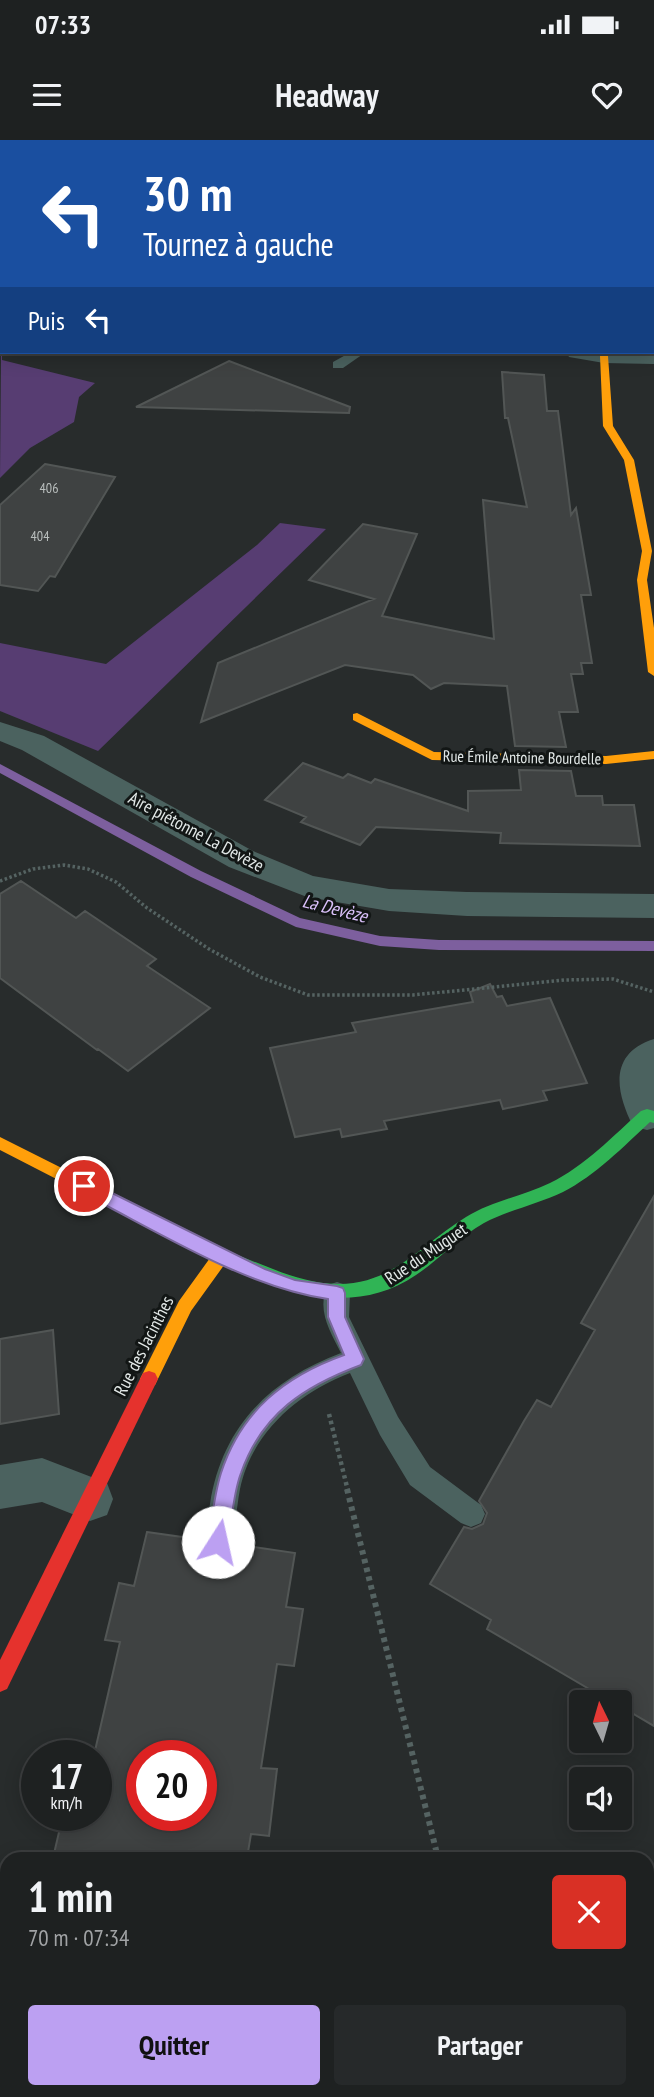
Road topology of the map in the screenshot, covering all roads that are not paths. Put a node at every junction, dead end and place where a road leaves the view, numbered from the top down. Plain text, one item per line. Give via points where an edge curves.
1 (357, 354) edge
2 (591, 354) edge
3 (604, 356) junction
4 (654, 357) edge
5 (338, 365) dead end
6 (654, 673) edge
7 (357, 717) dead end
8 (0, 731) edge
9 (654, 755) edge
10 (654, 906) edge
11 (654, 1053) edge
12 (651, 1116) edge
13 (0, 1143) edge
14 (221, 1256) junction
15 (337, 1293) junction
16 (355, 1359) junction
17 (0, 1487) edge
18 (90, 1499) junction
19 (471, 1514) dead end
20 (218, 1542) dead end
21 (0, 1682) edge

1 - 5 lane
2 - 3 street
3 - 4 street
3 - 6 street via 608,426 629,460 648,551 642,580
7 - 9 street, Rue Émile Antoine Bourdelle via 432,756 606,760
8 - 10 street, Aire piétonne La Devèze via 33,743 241,859 307,886 389,900
11 - 12 street, Rue du Muguet via 637,1075 637,1093
12 - 15 street, Rue du Muguet via 566,1182 481,1217 395,1279
13 - 14 street
14 - 15 street, Rue du Muguet via 295,1287
14 - 18 street, Rue des Jacinthes via 185,1306
15 - 16 lane via 337,1317
16 - 19 lane via 420,1476
16 - 20 lane via 318,1372 282,1395 248,1435 230,1474
17 - 18 street via 42,1480
18 - 21 street, Rue des Jacinthes

